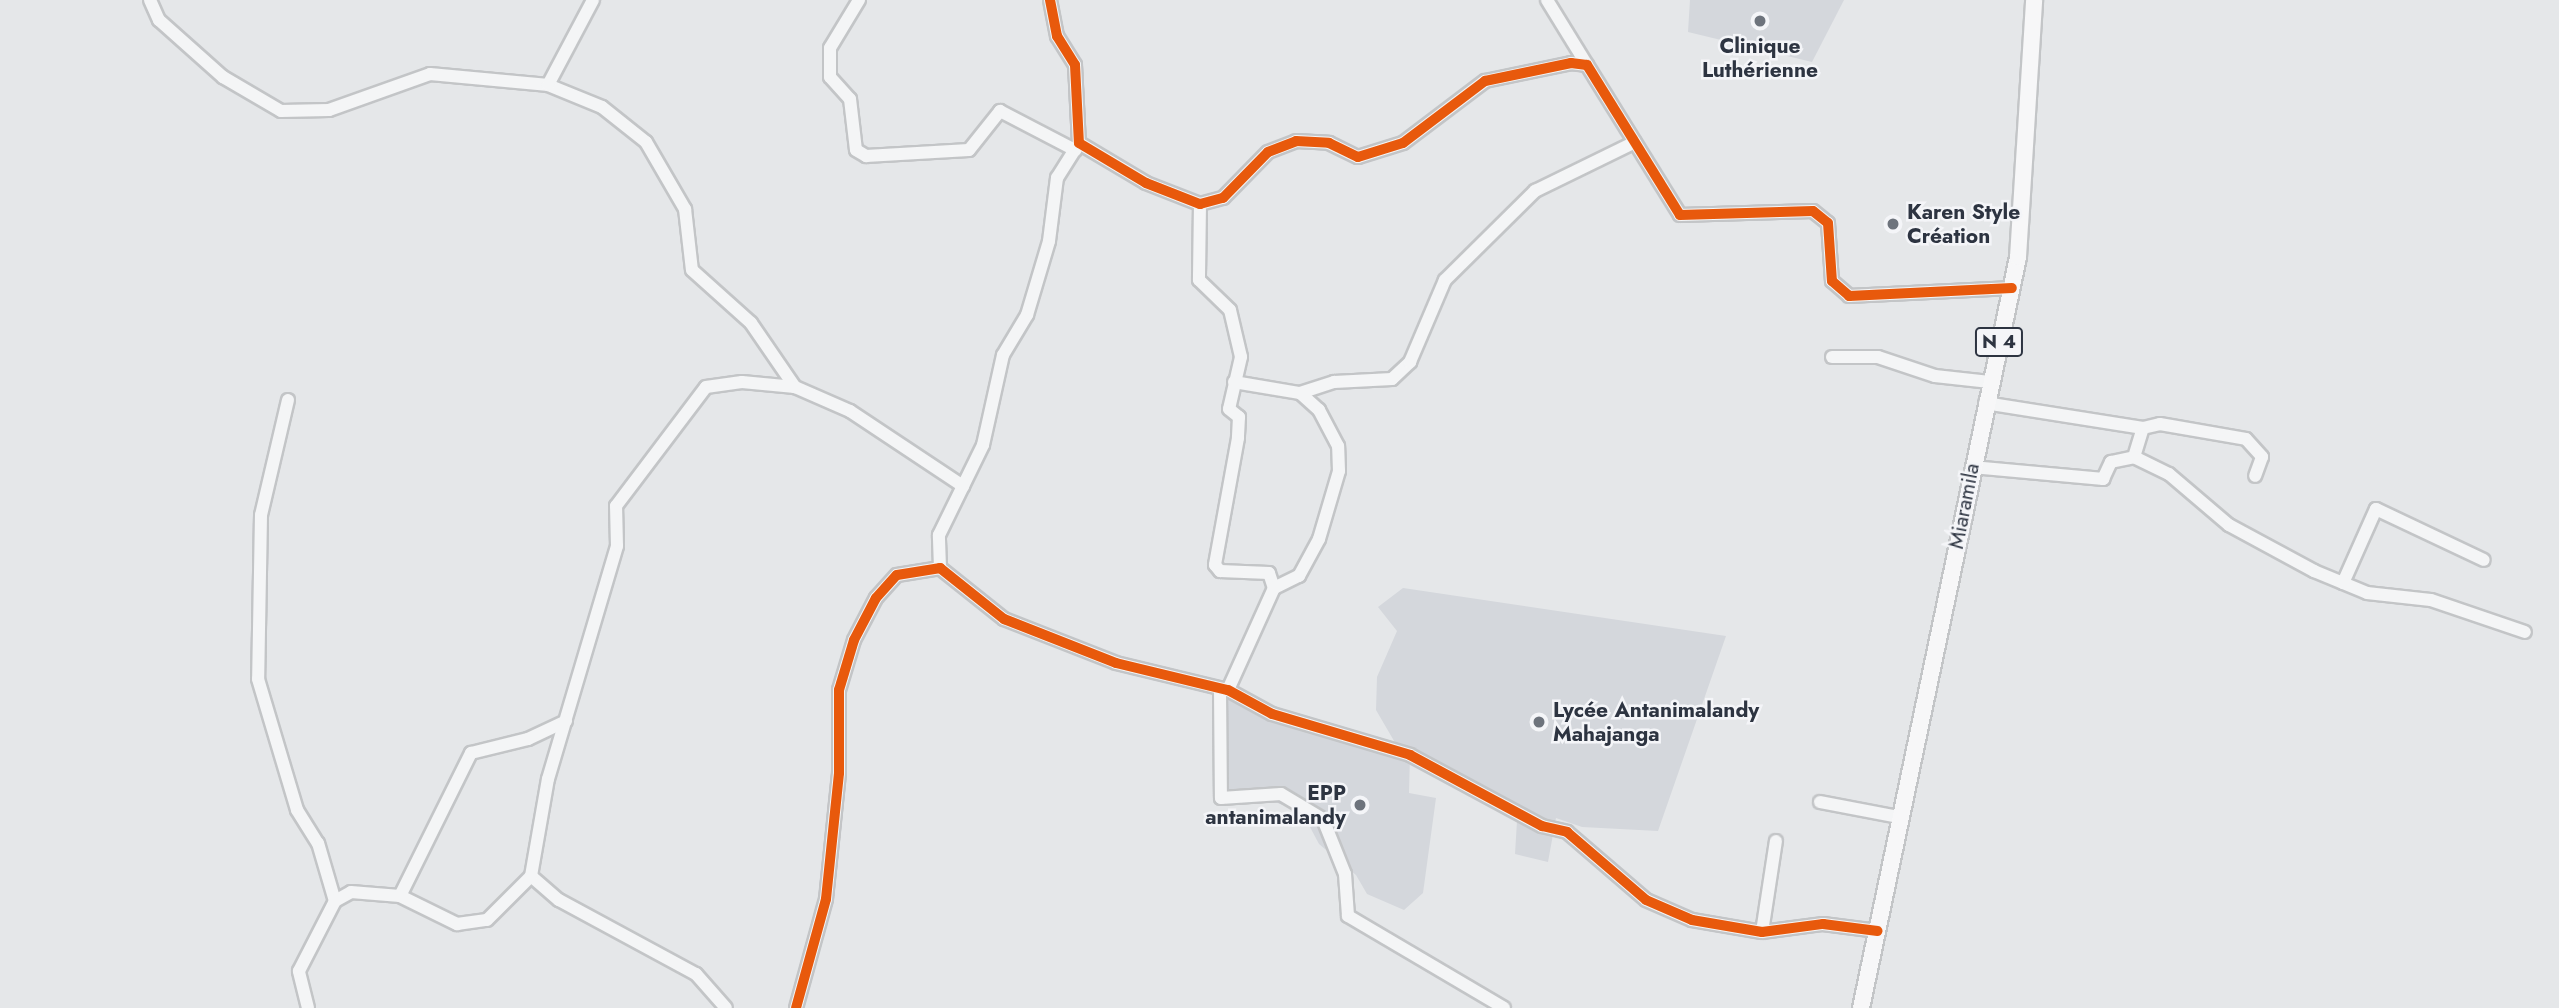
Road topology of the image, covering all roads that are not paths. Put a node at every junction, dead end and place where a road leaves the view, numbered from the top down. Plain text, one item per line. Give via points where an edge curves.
1 (150, 0) edge
2 (593, 0) edge
3 (859, 0) edge
4 (1050, 0) edge
5 (1547, 0) edge
6 (2034, 0) edge
7 (1587, 65) junction
8 (548, 85) junction
9 (1635, 142) junction
10 (1077, 147) junction
11 (1200, 204) junction
12 (2012, 288) junction
13 (1832, 357) dead end
14 (1234, 382) junction
15 (1990, 382) junction
16 (795, 387) junction
17 (1300, 393) junction
18 (288, 400) dead end
19 (1986, 403) junction
20 (2143, 428) junction
21 (2134, 457) junction
22 (1972, 467) junction
23 (2255, 476) dead end
24 (963, 486) junction
25 (2484, 560) dead end
26 (940, 568) junction
27 (2343, 583) junction
28 (1274, 588) junction
29 (2525, 632) dead end
30 (1224, 690) junction
31 (566, 721) junction
32 (1820, 802) dead end
33 (1899, 817) junction
34 (1776, 841) dead end
35 (531, 876) junction
36 (400, 896) junction
37 (335, 901) junction
38 (1878, 930) junction
39 (1762, 932) junction
40 (307, 1008) edge
41 (726, 1008) edge
42 (796, 1008) edge
43 (1504, 1008) edge
44 (1861, 1008) edge

1 - 8 street via 159,20 223,77 281,111 328,110 430,74
2 - 8 street
3 - 10 street via 830,48 830,77 850,99 856,150 866,156 969,150 1000,111
4 - 10 street via 1057,36 1075,65
5 - 7 street
6 - 12 main road, Miaramila / N 4 via 2027,188
7 - 9 street
7 - 11 street via 1533,68 1485,81 1403,143 1358,157 1329,143 1296,141 1268,152 1223,198
8 - 16 street via 602,107 646,142 685,209 692,270 751,324
9 - 12 street via 1680,215 1813,211 1828,223 1832,281 1849,296
9 - 17 street via 1535,191 1445,280 1410,362 1392,379 1334,382
10 - 11 street via 1146,183
10 - 24 street via 1056,178 1045,254 1027,316 1003,355 983,445
11 - 14 street via 1199,280 1230,310 1241,357
12 - 15 main road, Miaramila / N 4
13 - 15 street via 1878,357 1935,376
14 - 17 street
14 - 28 street via 1229,409 1239,417 1238,438 1215,565 1220,571 1269,573
15 - 19 main road, Miaramila / N 4
16 - 24 street via 850,411
16 - 31 street via 742,382 706,387 615,506 617,546
17 - 28 street via 1319,410 1338,446 1339,471 1319,539 1299,576
18 - 37 street via 261,515 258,679 297,810 318,844
19 - 20 street
19 - 22 main road, Miaramila / N 4
20 - 21 street
20 - 23 street via 2160,424 2246,439 2262,457
21 - 22 street via 2111,462 2103,479
21 - 27 street via 2169,474 2228,525
22 - 33 main road, Miaramila / N 4
24 - 26 street via 939,535
25 - 27 street via 2376,509
26 - 30 street via 1004,620 1115,663
26 - 42 street via 897,575 876,598 853,640 839,690 839,773 826,899
27 - 29 street via 2367,593 2431,600
28 - 30 street
30 - 39 street via 1272,714 1334,727 1410,755 1542,826 1567,832 1646,900 1692,920
30 - 43 street via 1221,798 1281,794 1323,819 1345,874 1348,916
31 - 35 street via 548,779
31 - 36 street via 528,740 471,753
32 - 33 street
33 - 38 main road, Miaramila / N 4
34 - 39 street
35 - 36 street via 486,920 457,924
35 - 41 street via 595,922 696,974
36 - 37 street via 351,892
37 - 40 street via 299,971
38 - 39 street via 1823,924
38 - 44 main road, Miaramila / N 4

